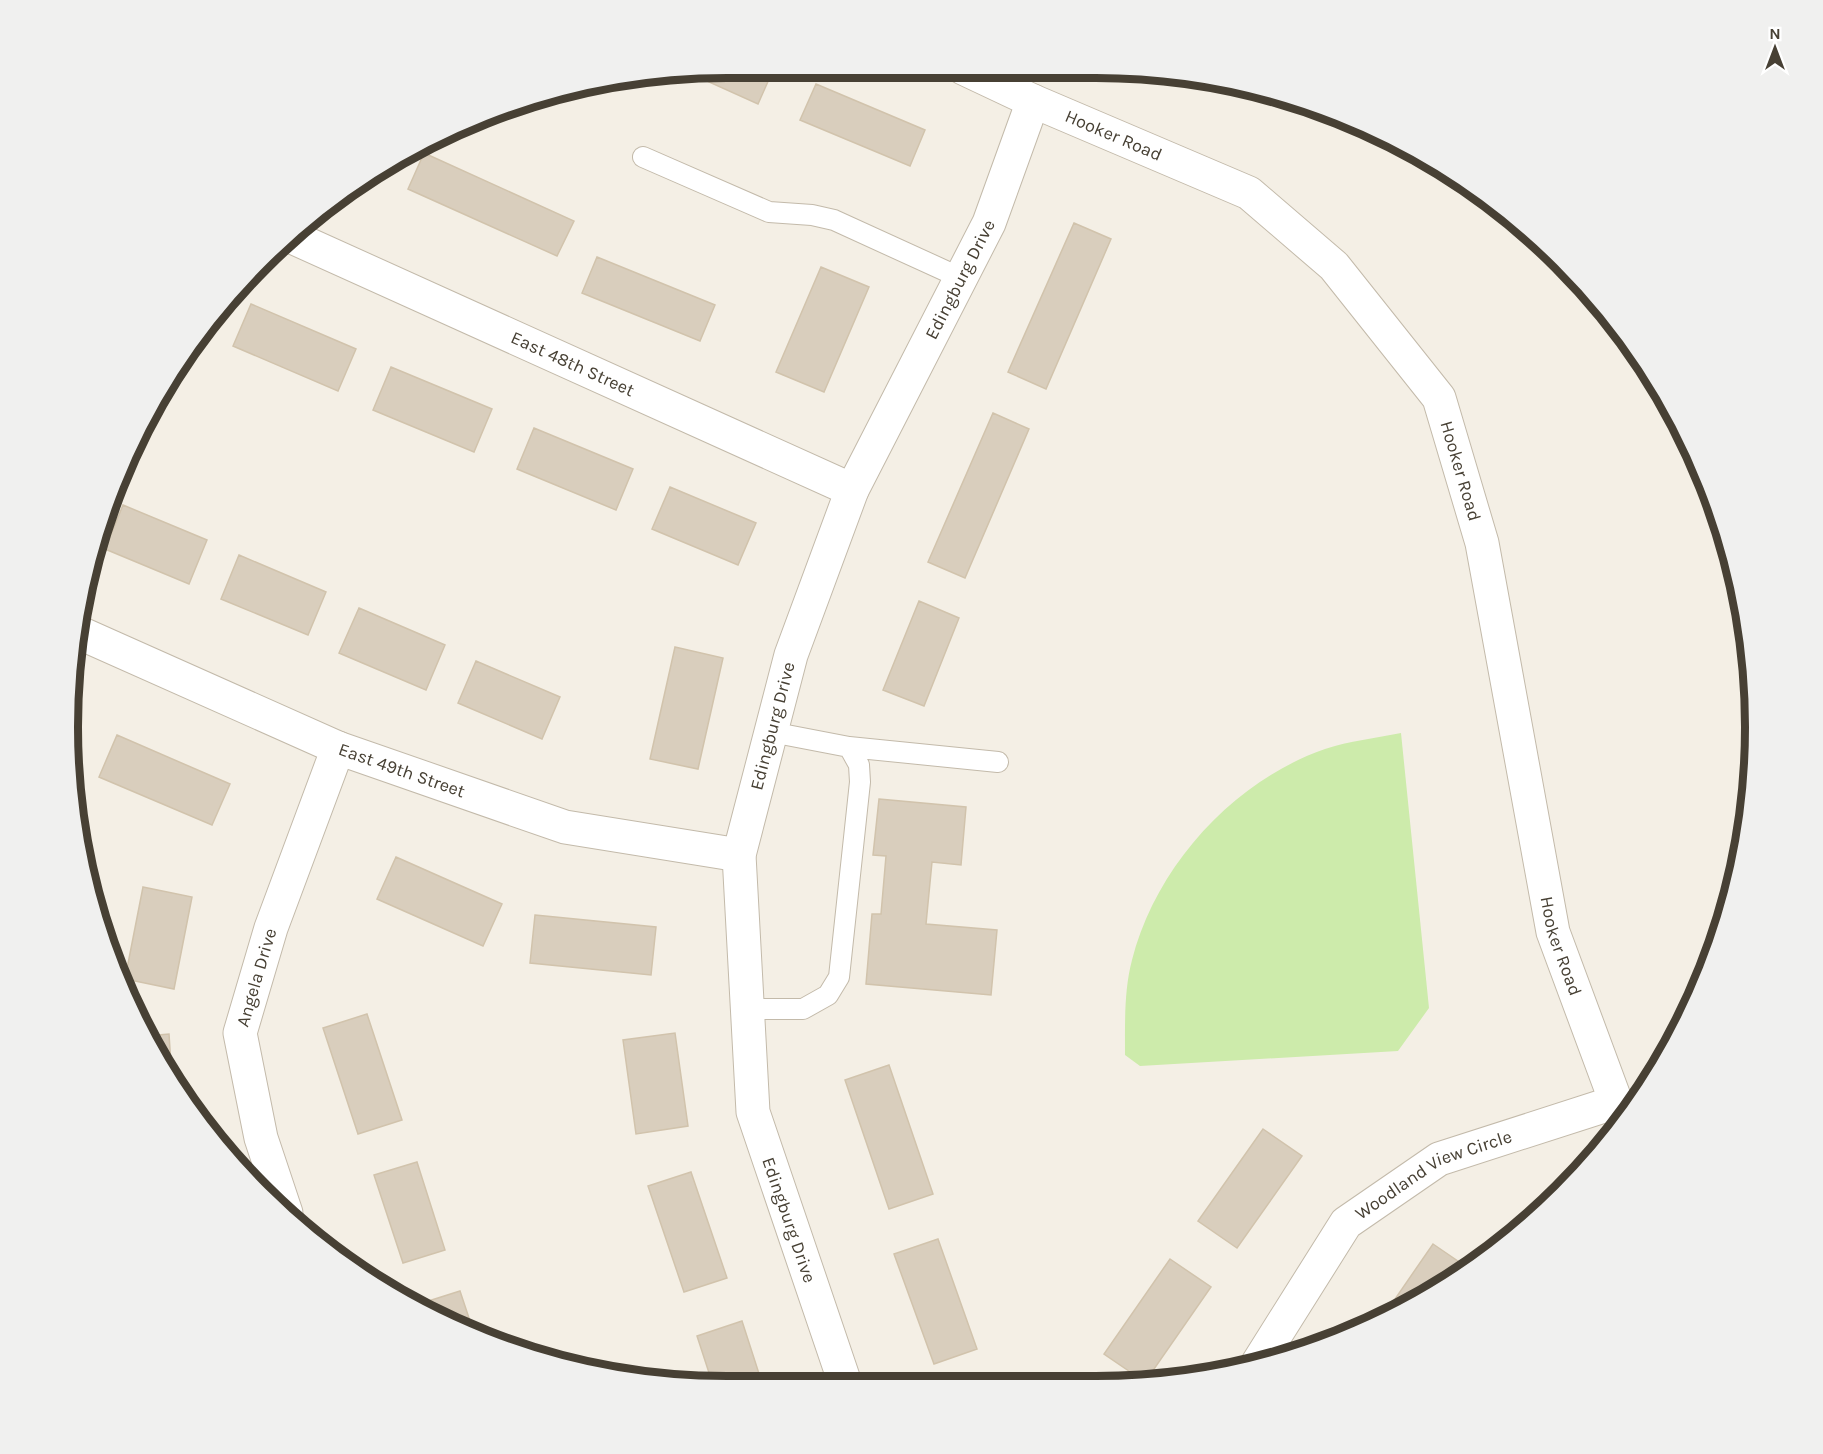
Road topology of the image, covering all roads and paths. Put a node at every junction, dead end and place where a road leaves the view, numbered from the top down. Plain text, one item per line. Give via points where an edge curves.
1 (984, 78) edge
2 (1033, 101) junction
3 (643, 157) dead end
4 (298, 240) edge
5 (961, 278) junction
6 (852, 490) junction
7 (85, 635) edge
8 (771, 732) junction
9 (849, 747) junction
10 (338, 748) junction
11 (998, 762) dead end
12 (739, 855) junction
13 (748, 1010) junction
14 (1622, 1108) edge
15 (281, 1198) edge
16 (1263, 1354) edge
17 (843, 1376) edge

1 - 2 street, Hooker Road
2 - 5 street, Edingburg Drive via 989,223
2 - 14 street, Hooker Road via 1249,193 1334,266 1439,398 1482,543 1553,932
3 - 5 lane via 769,212 834,220
4 - 6 street, East 48th Street
5 - 6 street, Edingburg Drive
6 - 8 street, Edingburg Drive via 791,655
7 - 10 street, East 49th Street
8 - 9 lane
8 - 12 street, Edingburg Drive
9 - 11 lane
9 - 13 lane via 859,765 860,782 839,977 828,995 803,1009
10 - 12 street, East 49th Street via 565,827
10 - 15 street, Angela Drive via 271,928 240,1033 261,1138
12 - 13 street, Edingburg Drive
13 - 17 street, Edingburg Drive via 753,1112
14 - 16 street, Woodland View Circle via 1439,1159 1346,1223

